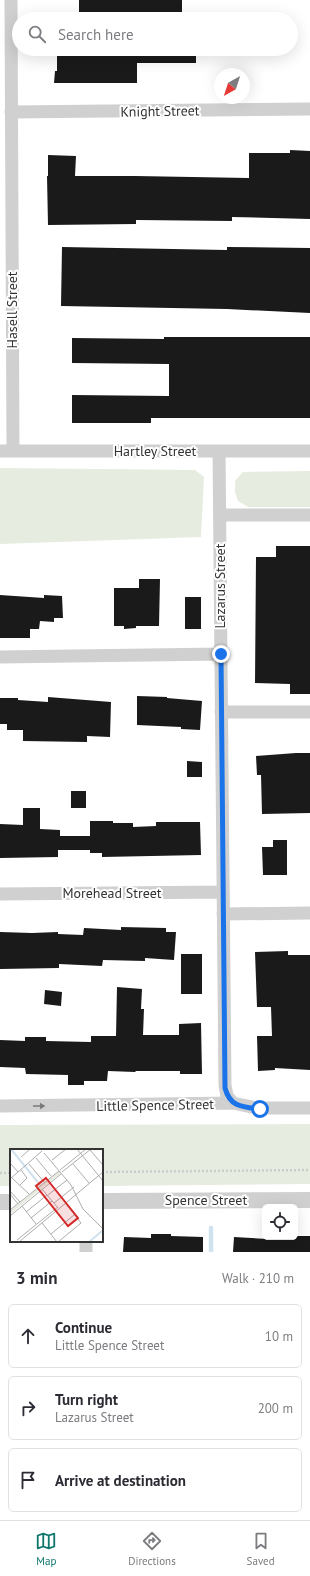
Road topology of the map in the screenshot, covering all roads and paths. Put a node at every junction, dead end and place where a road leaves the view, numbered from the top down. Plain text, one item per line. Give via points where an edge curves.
1 (11, 0) edge
2 (310, 109) edge
3 (11, 112) junction
4 (6, 451) edge
5 (219, 451) junction
6 (310, 451) edge
7 (220, 515) junction
8 (310, 515) edge
9 (221, 654) junction
10 (0, 657) edge
11 (221, 712) junction
12 (310, 712) edge
13 (223, 892) junction
14 (0, 894) edge
15 (310, 913) edge
16 (223, 914) junction
17 (233, 1103) junction
18 (0, 1106) edge
19 (310, 1108) edge
20 (310, 1170) edge
21 (103, 1172) edge
22 (310, 1200) edge
23 (103, 1201) edge

1 - 3 street, Hasell Street
2 - 3 street, Knight Street
3 - 4 street, Hasell Street
4 - 5 street, Hartley Street
5 - 6 street, Hartley Street
5 - 7 street, Lazarus Street
7 - 8 street
7 - 9 street, Lazarus Street
9 - 10 street
9 - 11 street, Lazarus Street
11 - 12 street
11 - 13 street, Lazarus Street
13 - 14 street, Morehead Street
13 - 16 street, Lazarus Street
15 - 16 street
16 - 17 street, Lazarus Street via 225,1088
18 -> 17 street, Little Spence Street
17 - 19 street, Little Spence Street via 256,1108
20 - 21 path
22 - 23 street, Spence Street

